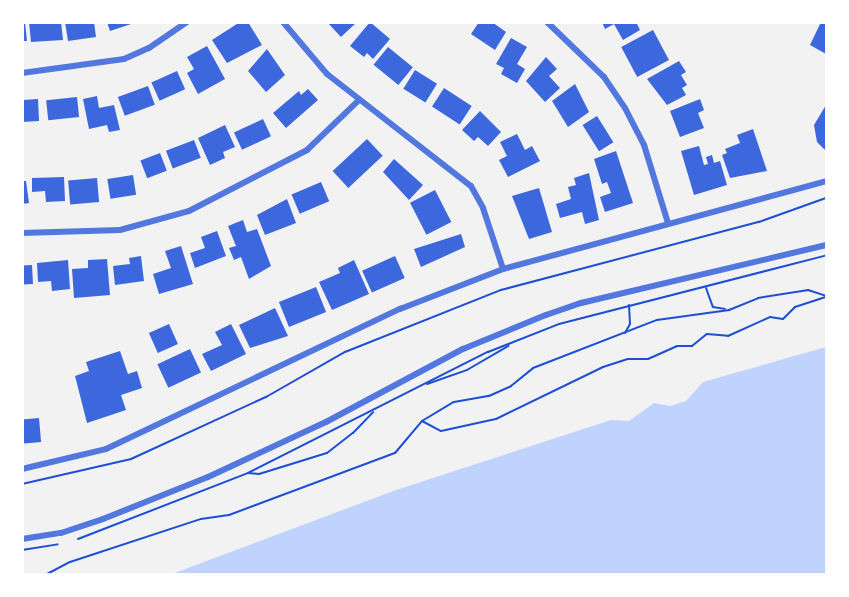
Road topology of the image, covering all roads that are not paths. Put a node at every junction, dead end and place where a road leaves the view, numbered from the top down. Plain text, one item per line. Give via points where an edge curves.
1 (187, 22) edge
2 (283, 22) edge
3 (547, 22) edge
4 (22, 73) edge
5 (359, 100) junction
6 (826, 181) edge
7 (668, 223) junction
8 (22, 233) edge
9 (826, 245) edge
10 (502, 269) junction
11 (22, 469) edge
12 (22, 539) edge

1 - 4 street via 149,48 124,59
2 - 5 street via 327,74
3 - 7 street via 604,77 625,108 644,145
5 - 8 street via 308,150 189,211 120,230
5 - 10 street via 471,186 483,208
6 - 7 street
7 - 10 street
9 - 12 street via 546,315 463,349 307,431 208,477 72,530
10 - 11 street via 400,309 106,449

